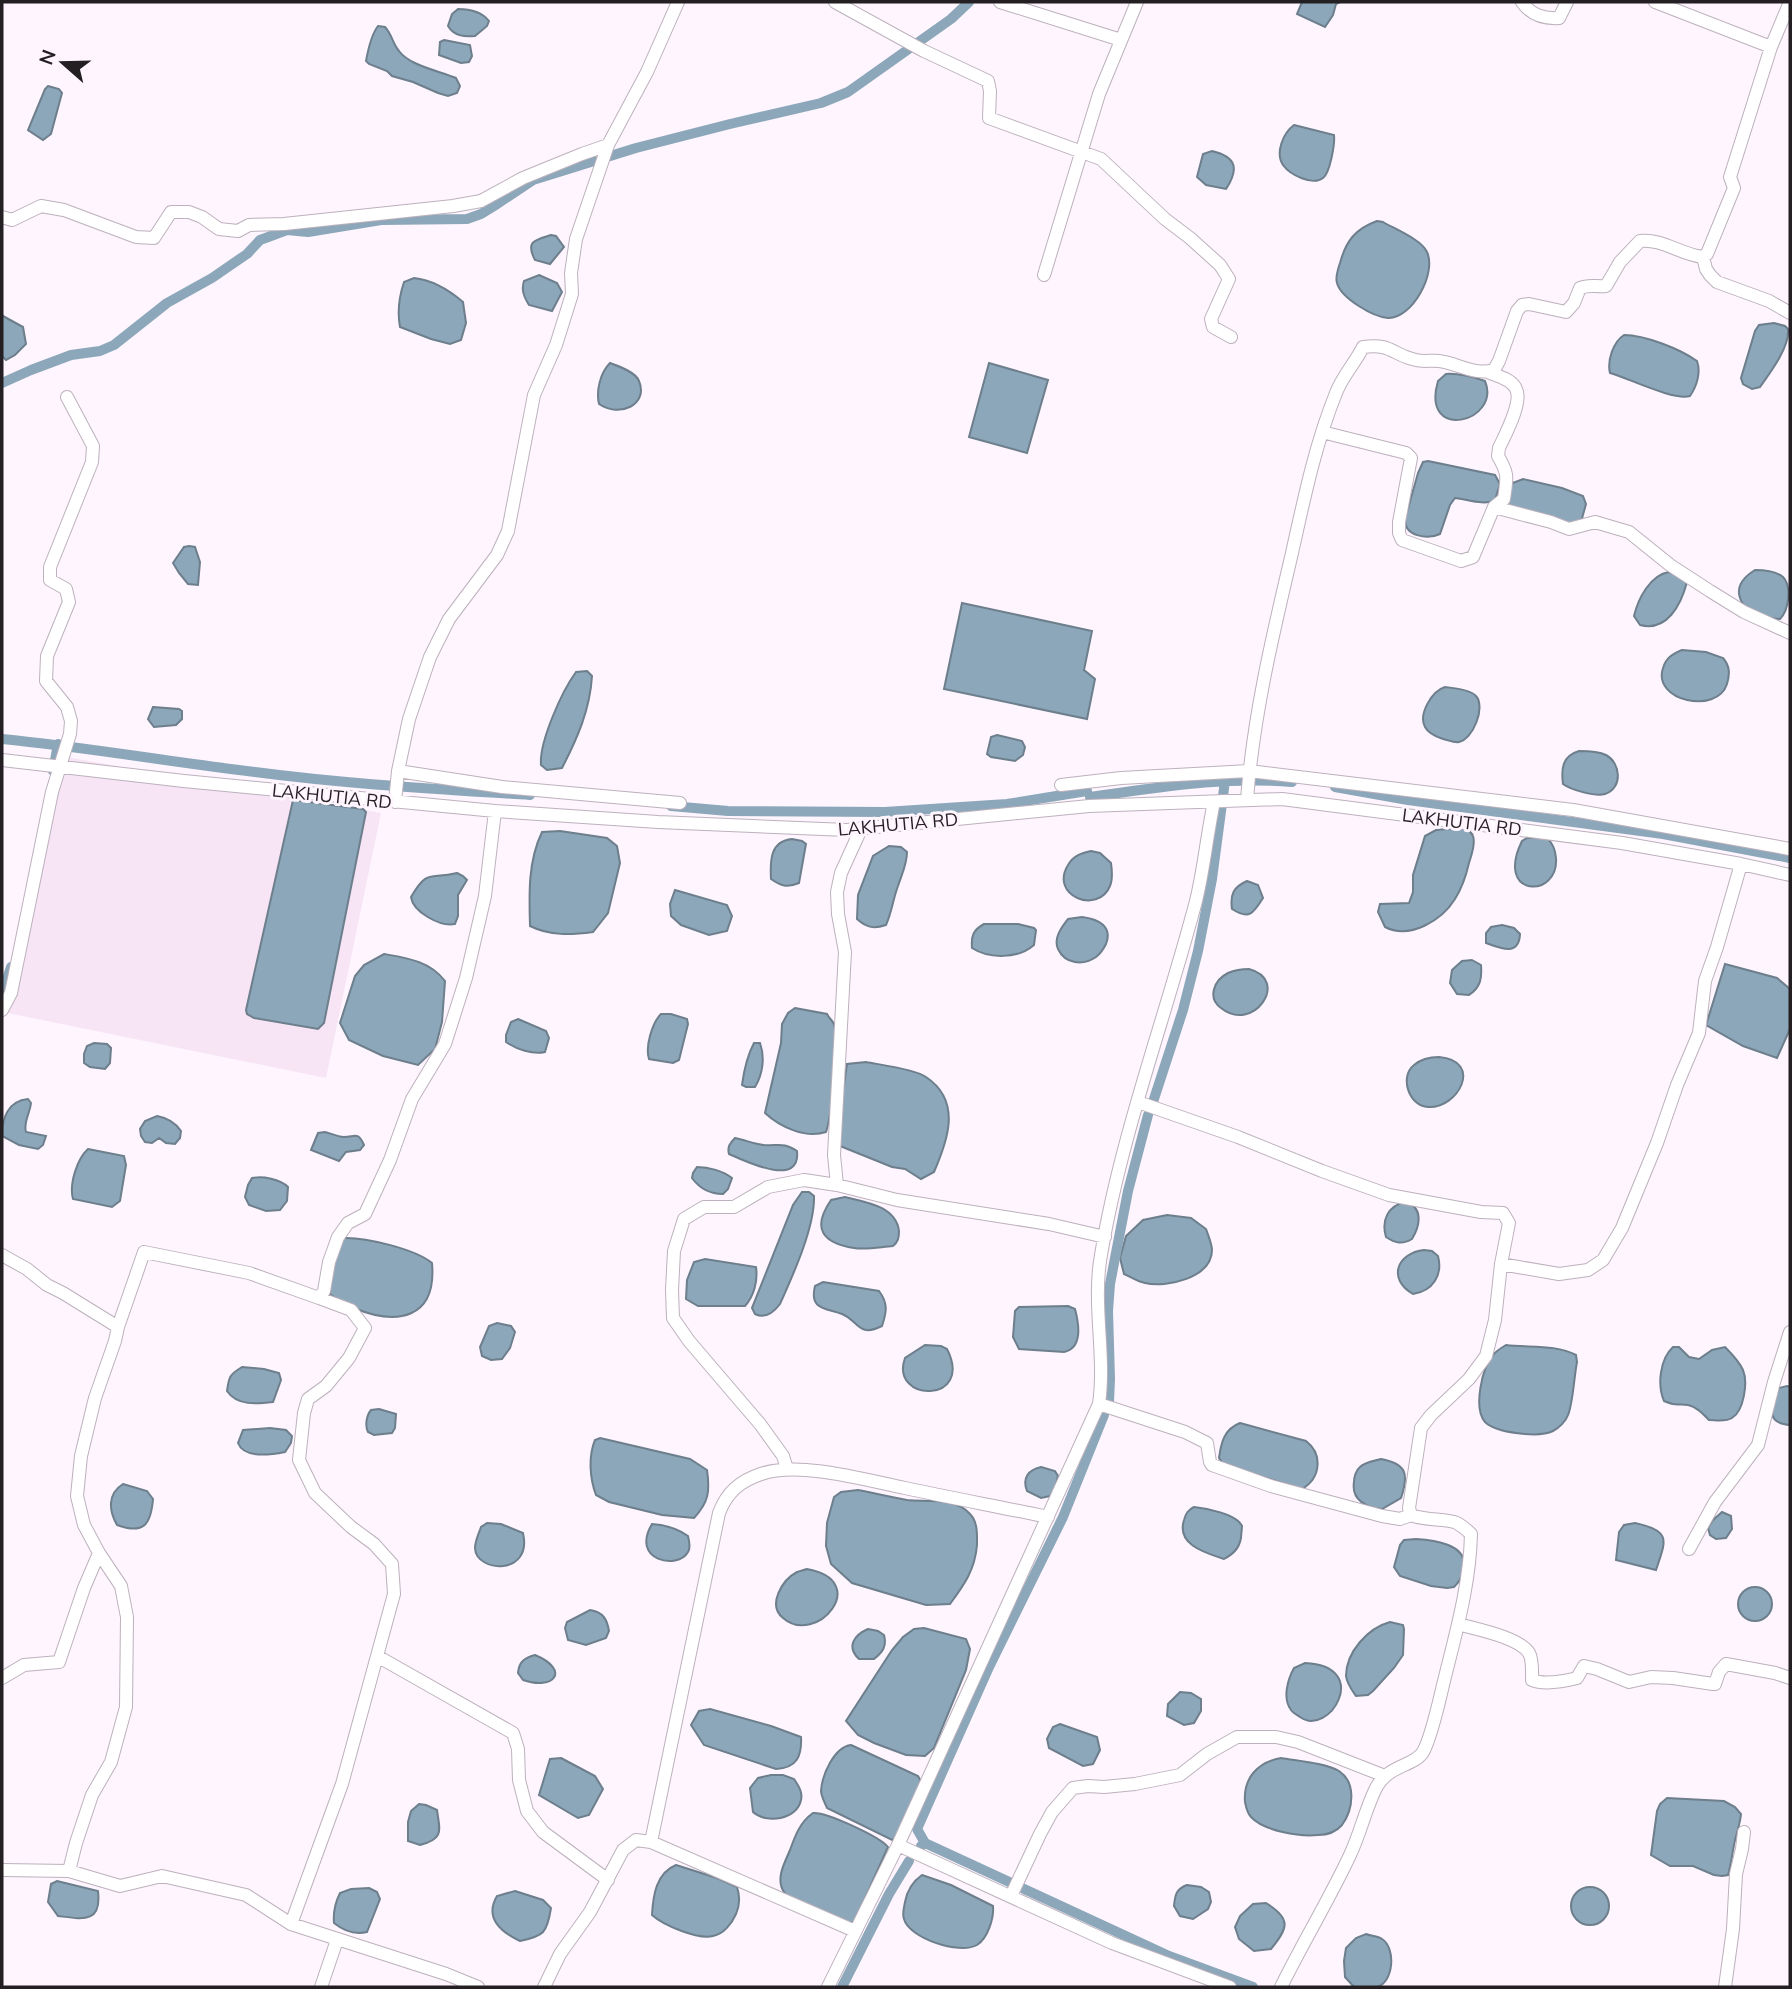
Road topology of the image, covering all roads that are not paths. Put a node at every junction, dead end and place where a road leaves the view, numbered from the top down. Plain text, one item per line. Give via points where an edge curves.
1 (678, 2) edge
2 (835, 2) edge
3 (1000, 2) edge
4 (1137, 2) edge
5 (1522, 2) edge
6 (1567, 2) edge
7 (1655, 2) edge
8 (1790, 2) edge
9 (1121, 40) junction
10 (1771, 47) junction
11 (608, 145) junction
12 (1081, 153) junction
13 (2, 217) edge
14 (1703, 257) junction
15 (1044, 275) dead end
16 (1790, 313) edge
17 (1231, 337) dead end
18 (1488, 372) junction
19 (67, 397) dead end
20 (1322, 432) junction
21 (1494, 507) junction
22 (1790, 634) edge
23 (2, 760) edge
24 (60, 767) junction
25 (398, 771) junction
26 (1249, 771) junction
27 (1061, 785) dead end
28 (1247, 800) junction
29 (395, 802) junction
30 (1214, 802) junction
31 (680, 803) dead end
32 (495, 811) junction
33 (861, 829) junction
34 (1790, 849) edge
35 (1741, 864) junction
36 (1790, 875) edge
37 (2, 1010) edge
38 (1138, 1102) junction
39 (837, 1185) junction
40 (1105, 1237) junction
41 (2, 1255) edge
42 (1501, 1264) junction
43 (319, 1297) junction
44 (118, 1327) junction
45 (1790, 1332) edge
46 (1099, 1404) junction
47 (787, 1469) junction
48 (1410, 1516) junction
49 (1048, 1517) junction
50 (1689, 1549) dead end
51 (99, 1553) junction
52 (1458, 1624) junction
53 (377, 1656) junction
54 (2, 1678) edge
55 (1790, 1678) edge
56 (1385, 1776) junction
57 (1744, 1832) dead end
58 (651, 1842) junction
59 (898, 1845) junction
60 (2, 1870) edge
61 (69, 1871) junction
62 (608, 1880) junction
63 (1011, 1896) junction
64 (291, 1924) junction
65 (855, 1931) junction
66 (337, 1940) junction
67 (321, 1987) edge
68 (478, 1987) edge
69 (544, 1987) edge
70 (828, 1987) edge
71 (1230, 1987) edge
72 (1281, 1987) edge
73 (1725, 1987) edge

1 - 11 street
2 - 12 street via 988,81 989,118
3 - 9 street
4 - 9 street
5 - 6 street via 1530,13 1550,19 1559,18
7 - 10 street
8 - 10 street
9 - 12 street
10 - 14 street via 1730,177 1734,188
11 - 13 street via 523,178 481,201 453,206 249,225 238,231 219,229 189,212 171,212 154,238 136,237 41,206 12,220
11 - 25 street via 576,239 572,294 534,395 508,531 497,555 449,619 430,657
12 - 15 street
12 - 17 street via 1101,159 1220,265 1229,279 1211,319 1213,327
14 - 16 street via 1717,282
14 - 18 street via 1640,241 1606,286 1580,288 1566,312 1522,305 1499,361
18 - 20 street via 1416,360 1378,345 1363,347 1337,390
18 - 21 street via 1506,380 1517,392 1498,456 1507,474 1504,499
19 - 24 street via 93,446 92,462 50,567 50,580 66,589 69,601 47,656 46,681 67,707 71,721
20 - 21 street via 1411,458 1399,522 1402,540 1461,561 1473,557
20 - 26 street via 1282,594
21 - 22 street via 1569,529 1595,522 1629,532 1710,591
23 - 24 street, LAKHUTIA RD
24 - 29 street, LAKHUTIA RD
24 - 37 street via 11,993
25 - 29 street
25 - 31 street via 502,787
26 - 27 street
26 - 28 street
26 - 34 street via 1573,810
28 - 30 street, LAKHUTIA RD
28 - 35 street, LAKHUTIA RD via 1282,799 1488,825
29 - 32 street, LAKHUTIA RD
30 - 33 street, LAKHUTIA RD via 1089,806
30 - 38 street via 1196,898
32 - 33 street, LAKHUTIA RD
32 - 43 street via 485,897 445,1044 412,1099 365,1214 348,1223 338,1237
33 - 39 street via 837,892 845,952 834,1155
35 - 36 street, LAKHUTIA RD
35 - 42 street via 1705,981 1699,1033 1622,1228 1603,1260 1588,1269 1559,1274
38 - 40 street
38 - 42 street via 1389,1195 1503,1213 1509,1223
39 - 40 street
39 - 47 street via 804,1180 768,1187 734,1207 705,1207 684,1219 674,1251 673,1318 760,1424
40 - 46 street via 1100,1257
41 - 44 street
42 - 48 street via 1486,1356 1421,1428
43 - 44 street via 248,1273 144,1252
43 - 53 street via 351,1310 365,1328 349,1358 326,1386 308,1399 299,1460 315,1493 392,1564 394,1594
44 - 51 street via 80,1456 77,1496 84,1525
45 - 50 street via 1758,1445 1715,1502
46 - 48 street via 1207,1443 1212,1465 1382,1516
46 - 49 street
47 - 49 street via 825,1472
47 - 58 street via 761,1474 735,1487 724,1499
48 - 52 street via 1451,1521 1471,1534
49 - 59 street
51 - 54 street via 59,1662 24,1665
51 - 61 street via 121,1586 127,1617 126,1707 111,1762 92,1795
52 - 55 street via 1521,1645 1529,1653 1532,1680 1538,1682 1577,1678 1584,1666 1629,1682 1651,1677 1710,1685 1726,1664
52 - 56 street via 1424,1751
53 - 62 street via 513,1732 527,1811 543,1832
53 - 64 street via 342,1784
56 - 63 street via 1298,1742 1237,1737 1180,1775 1135,1784 1079,1786 1052,1812
56 - 72 street via 1375,1788 1351,1852
57 - 73 street
58 - 62 street via 636,1840 623,1850
58 - 65 street
59 - 63 street
59 - 65 street
60 - 61 street
61 - 64 street via 120,1886 162,1875 247,1895
62 - 69 street
63 - 71 street via 1112,1942
64 - 66 street
65 - 70 street
66 - 67 street
66 - 68 street

